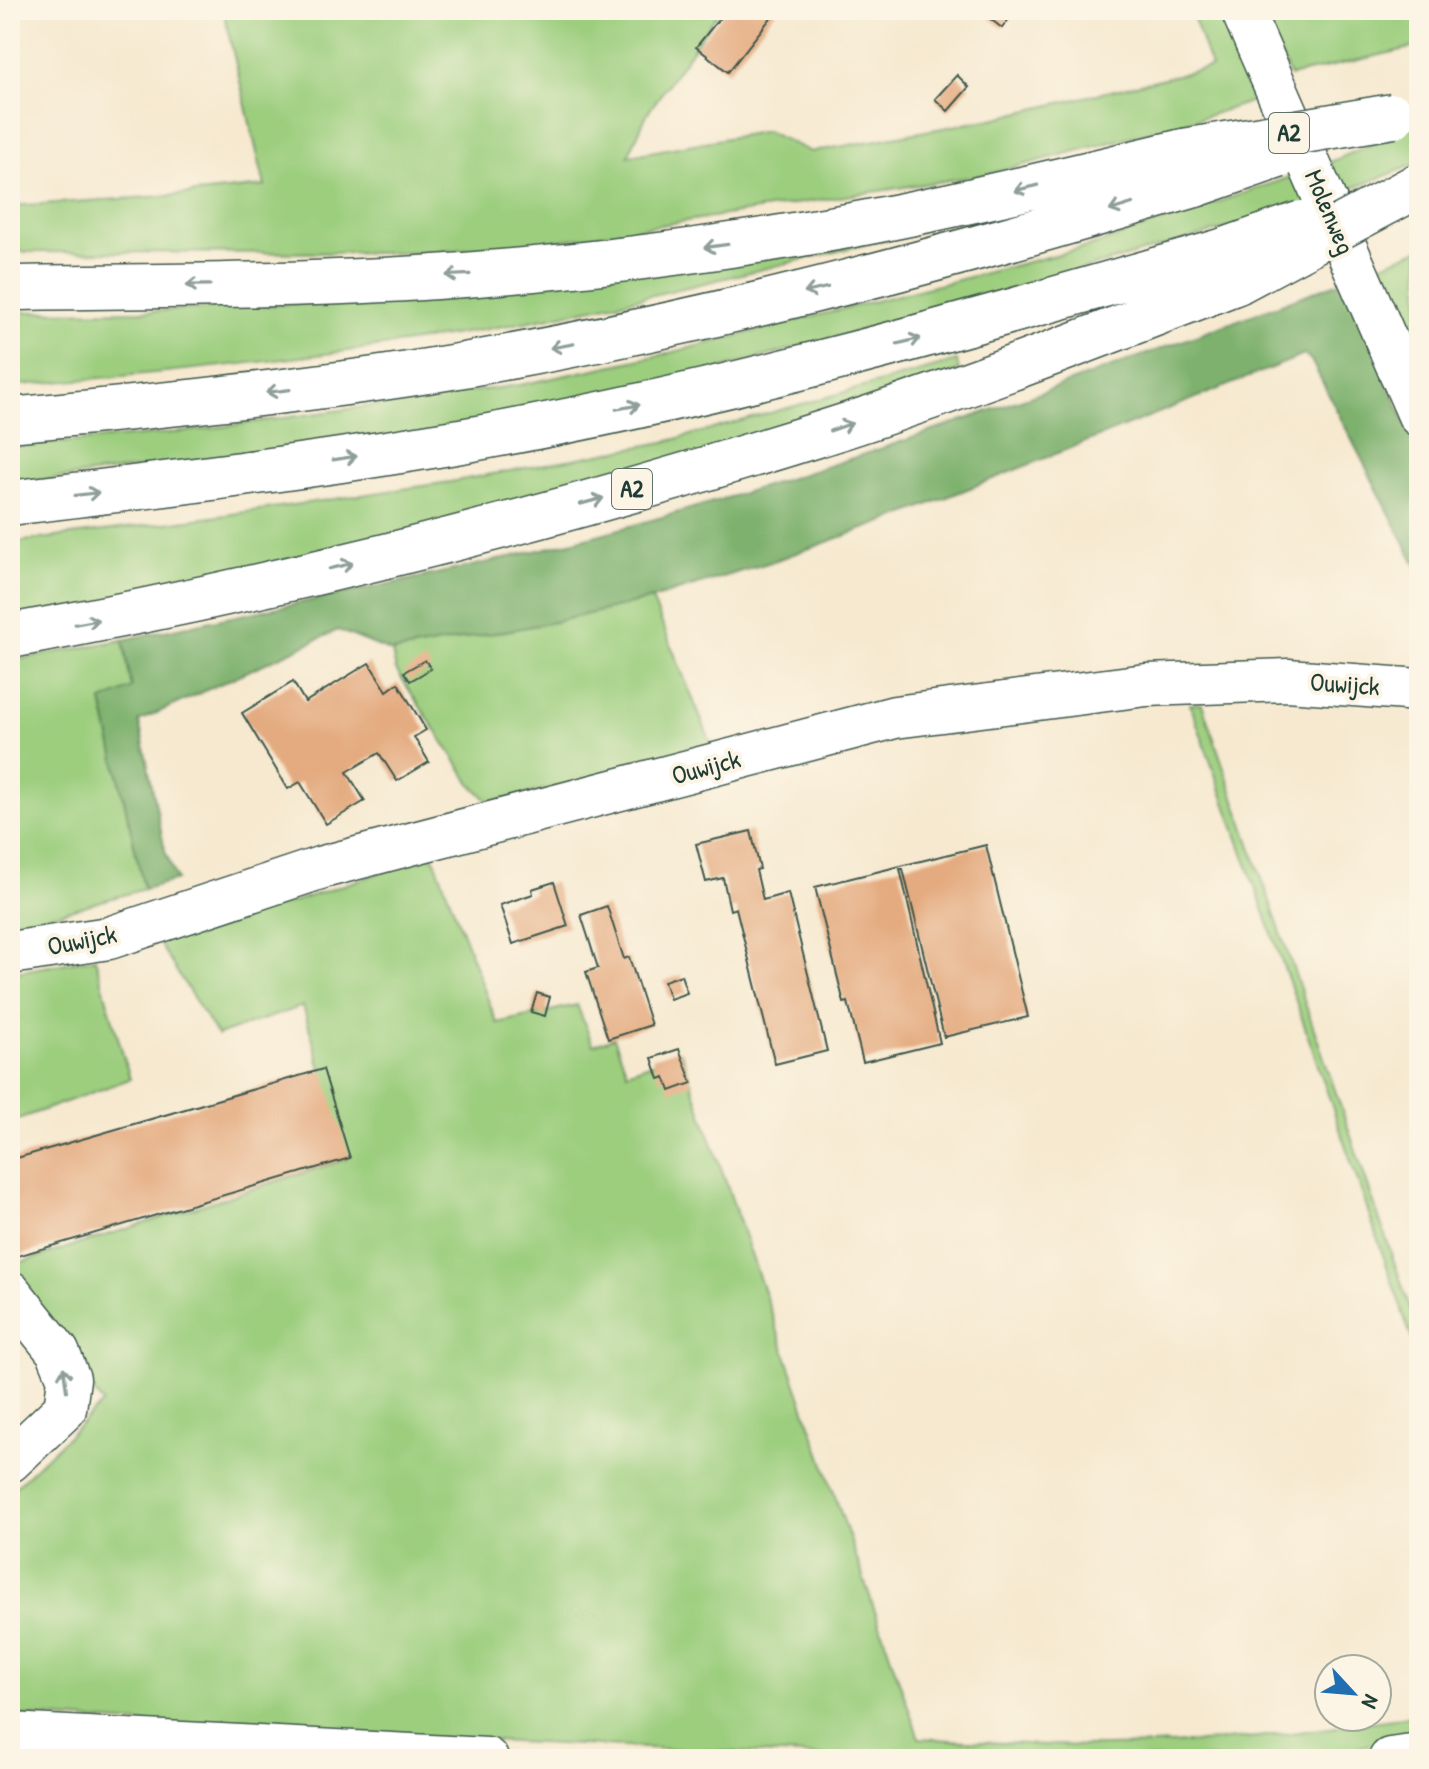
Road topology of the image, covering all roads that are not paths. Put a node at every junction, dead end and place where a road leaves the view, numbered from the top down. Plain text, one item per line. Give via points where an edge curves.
1 (1242, 10) edge
2 (1406, 111) edge
3 (1190, 168) junction
4 (1419, 183) edge
5 (1231, 266) junction
6 (10, 288) edge
7 (1419, 415) edge
8 (10, 420) edge
9 (10, 503) edge
10 (10, 636) edge
11 (1419, 690) edge
12 (10, 953) edge
13 (10, 1292) edge
14 (10, 1461) edge
15 (10, 1734) edge
16 (487, 1759) edge

1 - 7 street, Molenweg
2 - 3 highway, A2, bridge
3 -> 6 highway, A2 via 1009,193 839,228 487,273 307,284
3 -> 8 highway, A2 via 901,270 651,329 409,374
4 - 5 highway, A2, bridge
9 -> 5 highway, A2 via 441,444 640,405
10 -> 5 highway, A2 via 143,612 413,550 857,422 1029,362
11 - 12 street, Ouwijck via 1288,680 1146,685 895,717 323,867 109,938
14 -> 13 street via 65,1409 69,1379 58,1352
15 - 16 street

